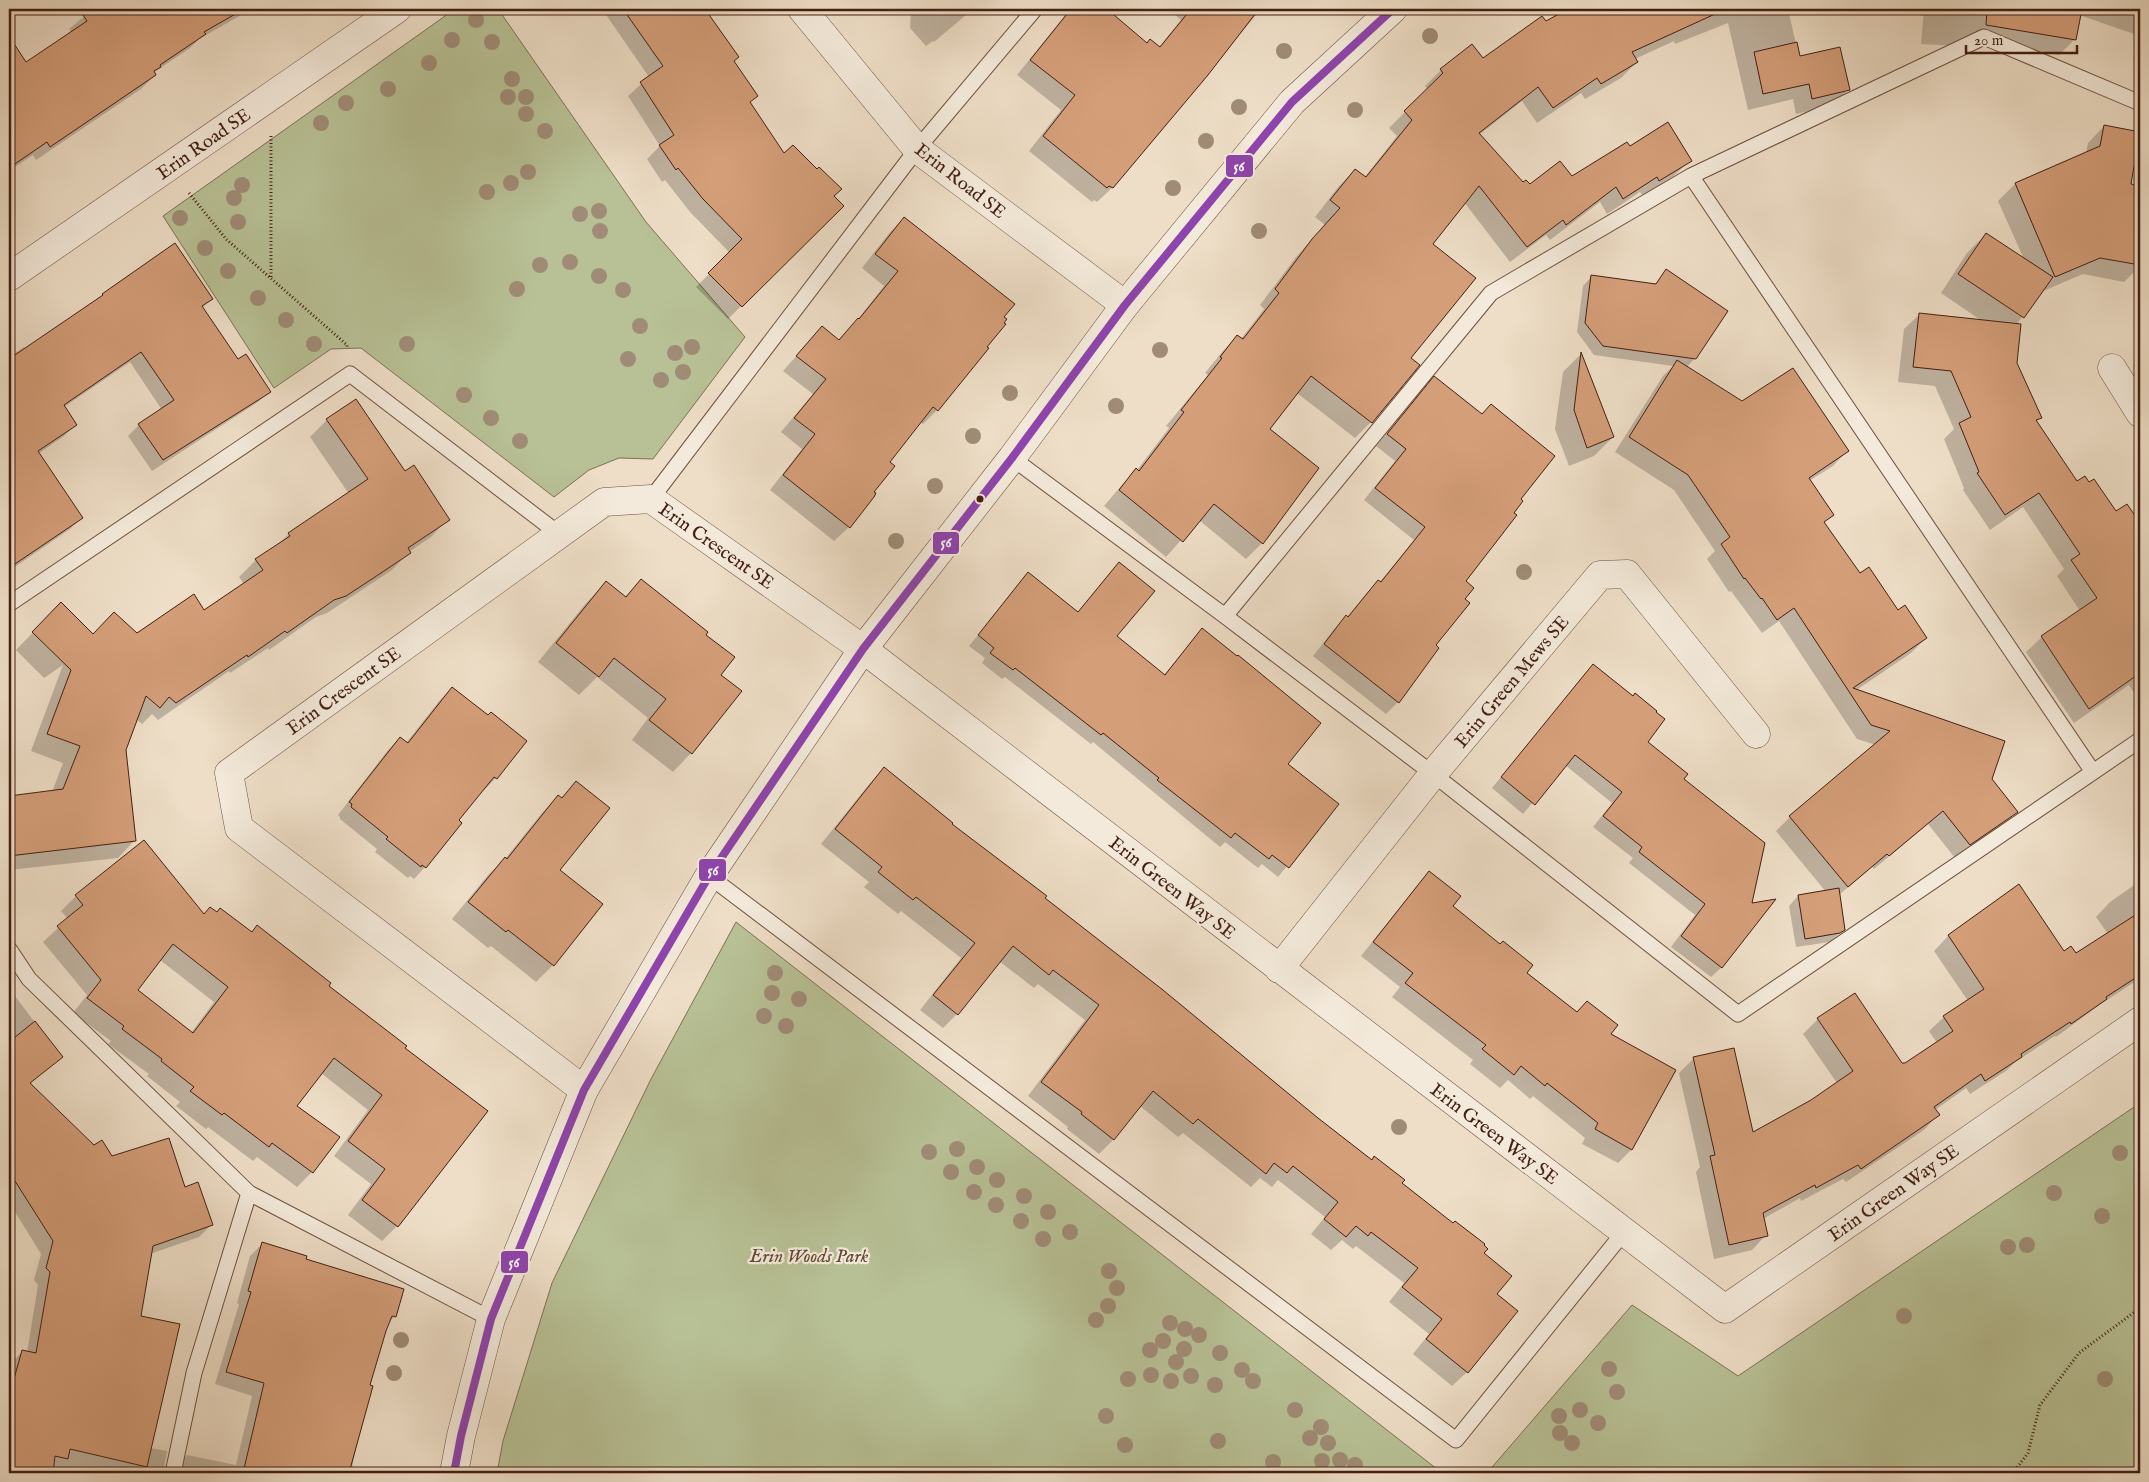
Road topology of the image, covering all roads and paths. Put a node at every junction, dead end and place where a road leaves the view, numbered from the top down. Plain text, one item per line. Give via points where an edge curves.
1 (396, 9) edge
2 (802, 9) edge
3 (1035, 9) edge
4 (1393, 9) edge
5 (2140, 103) edge
6 (256, 106) junction
7 (917, 149) junction
8 (170, 165) junction
9 (1691, 176) junction
10 (9, 277) edge
11 (271, 277) junction
12 (1125, 304) junction
13 (2112, 368) dead end
14 (350, 374) junction
15 (2140, 413) edge
16 (1012, 458) junction
17 (651, 499) junction
18 (559, 534) junction
19 (9, 604) edge
20 (1225, 616) junction
21 (863, 649) junction
22 (1756, 734) dead end
23 (2140, 740) edge
24 (2093, 772) junction
25 (1433, 774) junction
26 (709, 876) junction
27 (9, 949) edge
28 (1279, 969) junction
29 (2140, 1021) edge
30 (584, 1090) junction
31 (249, 1193) junction
32 (1624, 1232) junction
33 (2140, 1308) edge
34 (491, 1319) junction
35 (173, 1473) edge
36 (454, 1473) edge
37 (2013, 1473) edge

1 - 6 street, Erin Road SE
2 - 7 street, Erin Road SE
3 - 7 lane
4 - 12 street via 1292,102
5 - 9 lane via 1984,37
6 - 8 street, Erin Road SE
6 - 11 path via 271,126
7 - 12 street, Erin Road SE
7 - 17 lane
8 - 10 street, Erin Road SE
8 - 11 path via 184,188 226,239
9 - 20 lane via 1491,293
9 - 24 lane
11 - 14 path via 347,345
12 - 16 street
13 - 15 street
14 - 18 lane
14 - 19 lane
16 - 20 lane
16 - 21 street
17 - 18 street, Erin Crescent SE via 604,502
17 - 21 street, Erin Crescent SE
18 - 30 street, Erin Crescent SE via 229,773 239,828
20 - 25 lane
21 - 26 street
21 - 28 street, Erin Green Way SE
22 - 25 street, Erin Green Mews SE via 1627,574 1600,575
23 - 24 lane
24 - 25 lane via 1738,1014
25 - 28 street, Erin Green Mews SE
26 - 30 street
26 - 32 lane via 1456,1440
27 - 31 lane via 29,979
28 - 32 street, Erin Green Way SE
29 - 32 street, Erin Green Way SE via 1725,1309
30 - 34 street
31 - 34 lane
31 - 35 lane via 194,1373
33 - 37 path via 2079,1353 2040,1405 2028,1453
34 - 36 street

